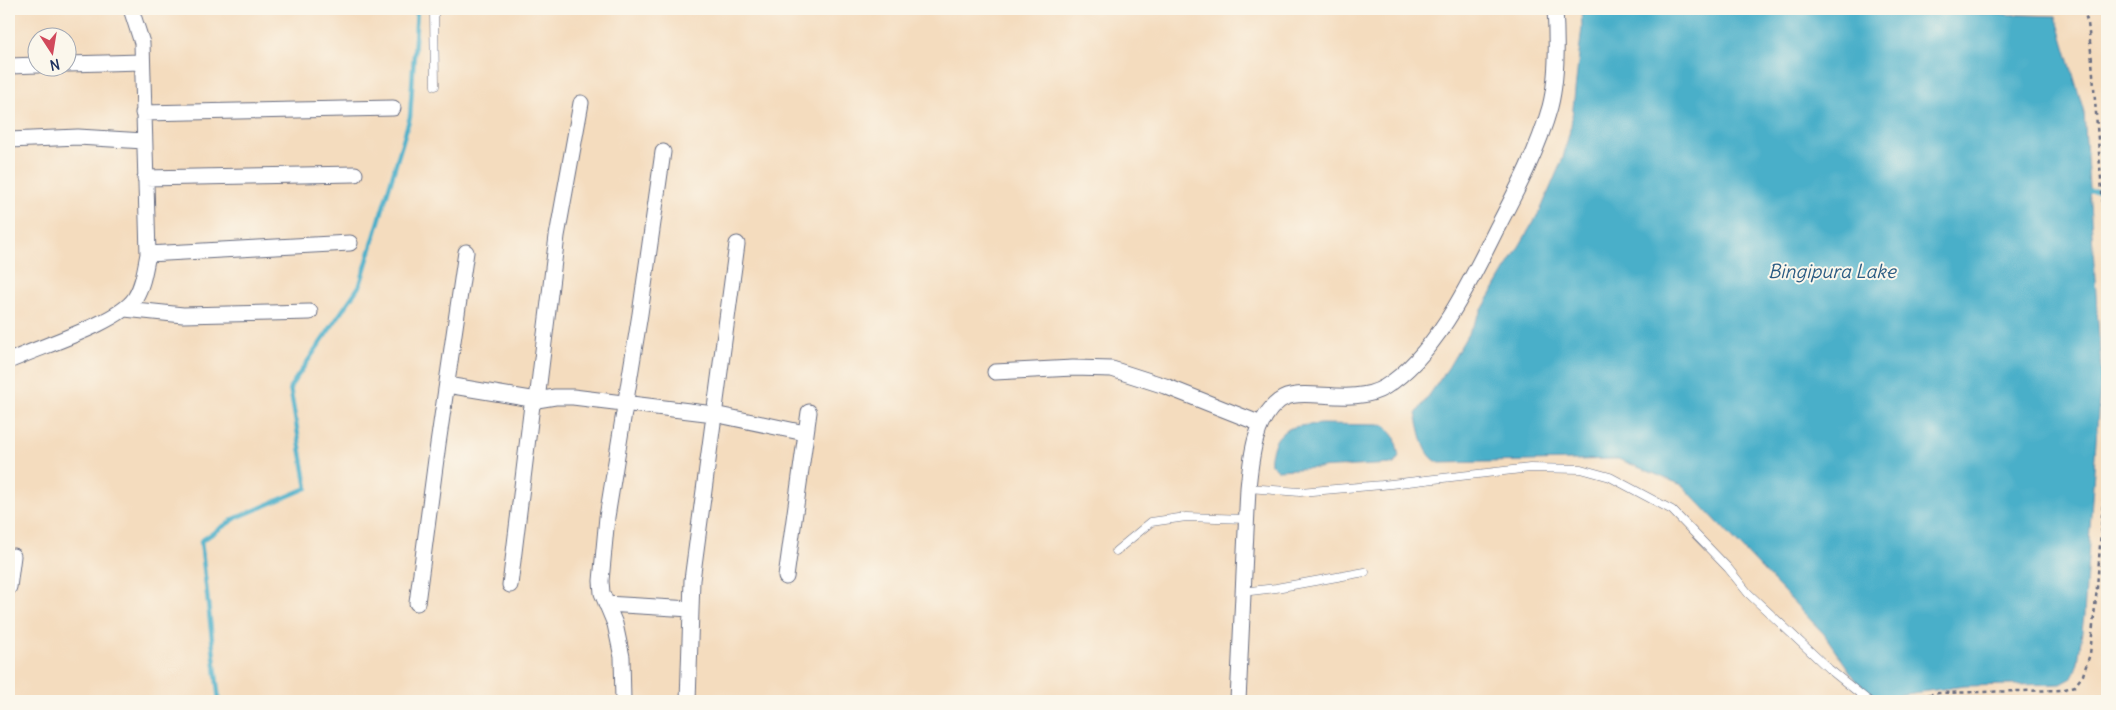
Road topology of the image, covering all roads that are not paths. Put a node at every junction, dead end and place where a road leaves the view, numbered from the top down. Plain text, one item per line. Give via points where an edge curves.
1 (131, 9) edge
2 (434, 9) edge
3 (1555, 9) edge
4 (142, 62) junction
5 (78, 64) edge
6 (28, 65) edge
7 (9, 66) edge
8 (435, 86) dead end
9 (581, 103) dead end
10 (392, 108) dead end
11 (143, 113) junction
12 (9, 140) edge
13 (144, 141) junction
14 (663, 152) dead end
15 (355, 174) dead end
16 (145, 178) junction
17 (350, 243) dead end
18 (737, 244) dead end
19 (466, 252) dead end
20 (148, 254) junction
21 (125, 309) junction
22 (310, 312) dead end
23 (9, 361) edge
24 (995, 372) dead end
25 (447, 385) junction
26 (537, 400) junction
27 (625, 404) junction
28 (809, 412) dead end
29 (714, 414) junction
30 (1261, 424) junction
31 (806, 433) junction
32 (1248, 488) junction
33 (1246, 518) junction
34 (1116, 551) dead end
35 (13, 556) dead end
36 (1365, 572) dead end
37 (786, 577) dead end
38 (510, 585) dead end
39 (9, 586) edge
40 (1242, 592) junction
41 (417, 603) dead end
42 (606, 604) junction
43 (692, 609) junction
44 (623, 701) edge
45 (688, 701) edge
46 (1238, 701) edge
47 (1869, 701) edge

1 - 4 street via 142,43
2 - 8 lane
3 - 30 street via 1556,51 1550,106 1539,142 1484,254 1439,331 1386,386 1364,396 1284,398
4 - 5 street
4 - 11 street
6 - 7 street
9 - 26 street via 557,236
10 - 11 street
11 - 13 street
12 - 13 street via 78,137
13 - 16 street
14 - 27 street
15 - 16 street
16 - 20 street
17 - 20 street
18 - 29 street
19 - 25 street
20 - 21 street via 141,285
21 - 22 street via 183,315
21 - 23 street
24 - 30 street via 1073,368 1112,370 1165,386
25 - 26 street
25 - 41 street
26 - 27 street via 545,397 573,398
26 - 38 street via 532,405
27 - 29 street
27 - 42 street via 600,581
28 - 31 street
29 - 31 street
29 - 43 street via 692,580
30 - 32 street
31 - 37 street
32 - 33 street
32 - 47 lane via 1300,492 1530,468 1581,469 1610,477 1672,510 1728,568 1748,594 1829,669
33 - 34 lane via 1186,516 1151,522
33 - 40 street
35 - 39 street
36 - 40 lane
40 - 46 street
42 - 43 street
42 - 44 street via 615,624 622,657
43 - 45 street

